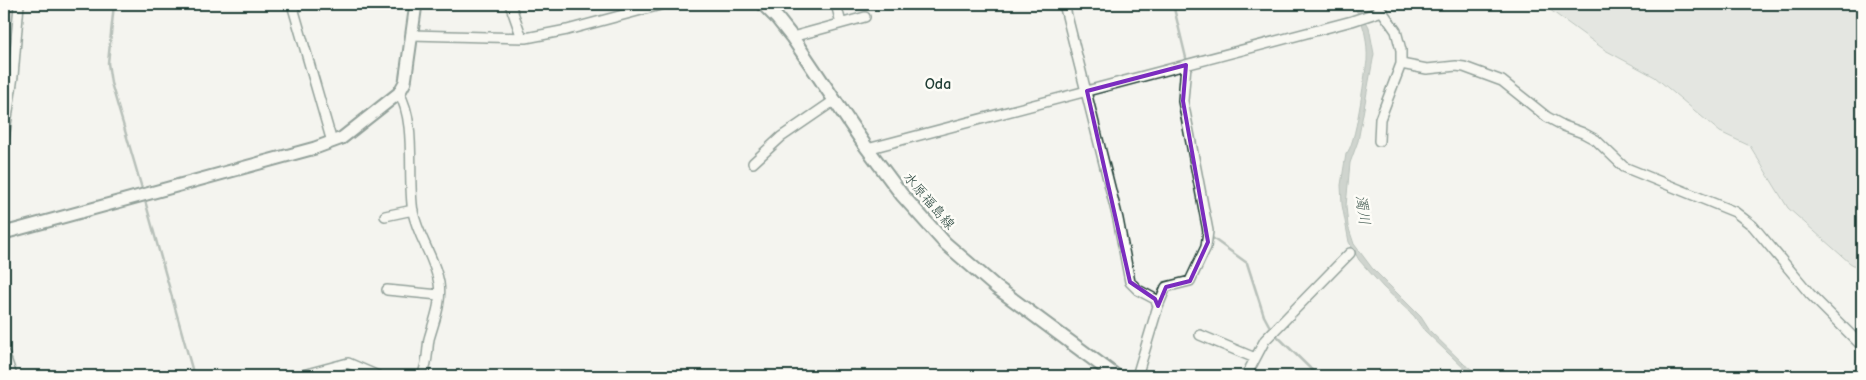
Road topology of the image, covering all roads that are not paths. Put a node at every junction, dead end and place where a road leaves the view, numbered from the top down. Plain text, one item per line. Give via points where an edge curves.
1 (19, 4) edge
2 (292, 4) edge
3 (416, 4) edge
4 (510, 4) edge
5 (664, 4) edge
6 (763, 4) edge
7 (836, 4) edge
8 (1064, 4) edge
9 (1379, 7) edge
10 (865, 17) dead end
11 (841, 23) junction
12 (411, 35) junction
13 (792, 37) junction
14 (522, 38) junction
15 (1401, 64) junction
16 (1186, 65) junction
17 (1087, 91) junction
18 (399, 92) junction
19 (835, 100) junction
20 (7, 102) edge
21 (4, 139) edge
22 (1378, 141) dead end
23 (332, 142) junction
24 (867, 149) junction
25 (753, 163) dead end
26 (413, 210) junction
27 (385, 216) dead end
28 (4, 233) edge
29 (1350, 253) dead end
30 (387, 290) dead end
31 (439, 295) junction
32 (1158, 306) junction
33 (1200, 335) dead end
34 (1862, 346) edge
35 (4, 353) edge
36 (1254, 358) junction
37 (12, 376) edge
38 (299, 376) edge
39 (378, 376) edge
40 (422, 376) edge
41 (1116, 376) edge
42 (1137, 376) edge
43 (1246, 376) edge

1 - 20 street
2 - 23 street
3 - 12 street
4 - 14 street
5 - 14 street via 567,30
6 - 13 main road, 水原福島線
7 - 11 street
8 - 17 street
9 - 15 street via 1400,40
9 - 16 street via 1352,21
10 - 11 street
11 - 13 street
12 - 14 street
12 - 18 street via 405,82
13 - 19 main road, 水原福島線
15 - 22 street via 1380,119
15 - 34 street via 1427,69 1464,67 1502,81 1548,117 1596,140 1624,167 1735,212 1753,226 1810,294
16 - 17 street
16 - 32 street via 1183,101 1208,242 1190,282 1166,287
17 - 24 street
17 - 32 street via 1130,282 1155,299
18 - 23 street via 342,138
18 - 26 street via 408,115
19 - 24 main road, 水原福島線
19 - 25 street via 781,137
20 - 21 street
23 - 28 street
24 - 41 main road, 水原福島線 via 945,243 996,287
26 - 27 street
26 - 31 street via 435,269
29 - 36 street via 1265,340
30 - 31 street
31 - 40 street
32 - 42 street
33 - 36 street
35 - 37 street
36 - 43 street
38 - 39 street via 348,363

